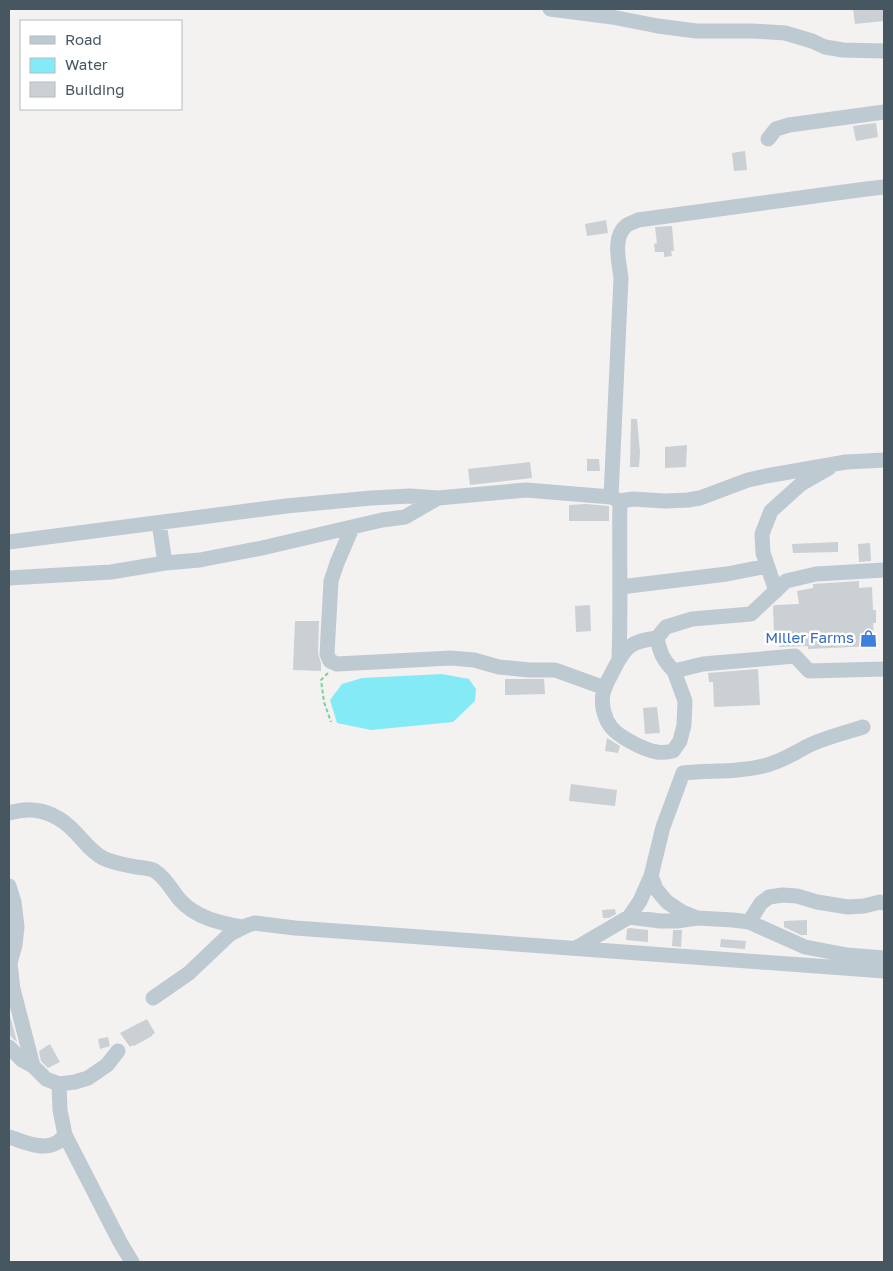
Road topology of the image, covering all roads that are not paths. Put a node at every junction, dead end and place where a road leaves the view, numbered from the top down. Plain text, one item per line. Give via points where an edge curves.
1 (550, 9) edge
2 (884, 52) edge
3 (884, 112) edge
4 (768, 138) dead end
5 (884, 187) edge
6 (884, 460) edge
7 (836, 463) junction
8 (438, 498) junction
9 (616, 499) junction
10 (159, 523) junction
11 (352, 528) junction
12 (9, 542) edge
13 (165, 563) junction
14 (767, 566) junction
15 (884, 570) edge
16 (9, 578) edge
17 (620, 587) junction
18 (776, 591) junction
19 (657, 638) junction
20 (619, 659) junction
21 (884, 669) edge
22 (674, 671) junction
23 (605, 688) junction
24 (864, 727) dead end
25 (673, 751) junction
26 (682, 773) junction
27 (9, 813) edge
28 (651, 876) junction
29 (9, 886) edge
30 (884, 903) edge
31 (12, 908) edge
32 (629, 917) junction
33 (697, 918) junction
34 (749, 922) junction
35 (242, 927) junction
36 (576, 948) junction
37 (884, 958) edge
38 (884, 971) edge
39 (153, 998) dead end
40 (13, 1006) edge
41 (9, 1047) edge
42 (118, 1051) dead end
43 (33, 1066) junction
44 (59, 1084) junction
45 (65, 1135) junction
46 (9, 1137) edge
47 (132, 1262) edge

1 - 2 street via 696,32 785,33 825,47
3 - 4 street via 789,124 776,129
5 - 9 street via 638,220 627,225 618,235 621,278
6 - 7 street
7 - 9 street via 748,480 688,500
7 - 14 street via 801,484 771,511 762,534
8 - 9 street via 526,490
8 - 10 street via 372,498
8 - 11 street via 405,517
9 - 17 street
10 - 12 street
10 - 13 street
11 - 13 street via 200,560
11 - 23 street via 331,581 327,654 330,661 337,664 451,658 474,660 530,670 555,670
13 - 16 street via 111,572
14 - 17 street
14 - 18 street
15 - 18 street via 816,574 786,581
17 - 20 street
18 - 19 street via 751,614 692,619 666,627
19 - 20 street via 631,645
19 - 22 street via 666,663
20 - 23 street
21 - 22 street via 809,671 794,656 702,664
22 - 25 street via 685,709 680,741
23 - 25 street via 604,712 610,726 641,747 658,752
24 - 26 street via 814,743 777,763 731,771
25 - 26 street
26 - 28 street via 663,827
27 - 35 street via 31,810 52,814 103,858 148,868 163,878 190,909 219,922
28 - 32 street
28 - 33 street via 666,902
29 - 31 street
30 - 34 street via 848,907 783,895 769,897 761,903
31 - 40 street via 17,927 10,963
32 - 33 street via 677,921
32 - 36 street
33 - 34 street
34 - 37 street via 805,947
35 - 36 street via 255,924
35 - 39 street via 230,934 189,973
36 - 38 street
40 - 43 street
41 - 43 street
42 - 44 street via 107,1065 88,1078
43 - 44 street via 46,1079
44 - 45 street
45 - 46 street via 56,1144 48,1146 36,1146
45 - 47 street

